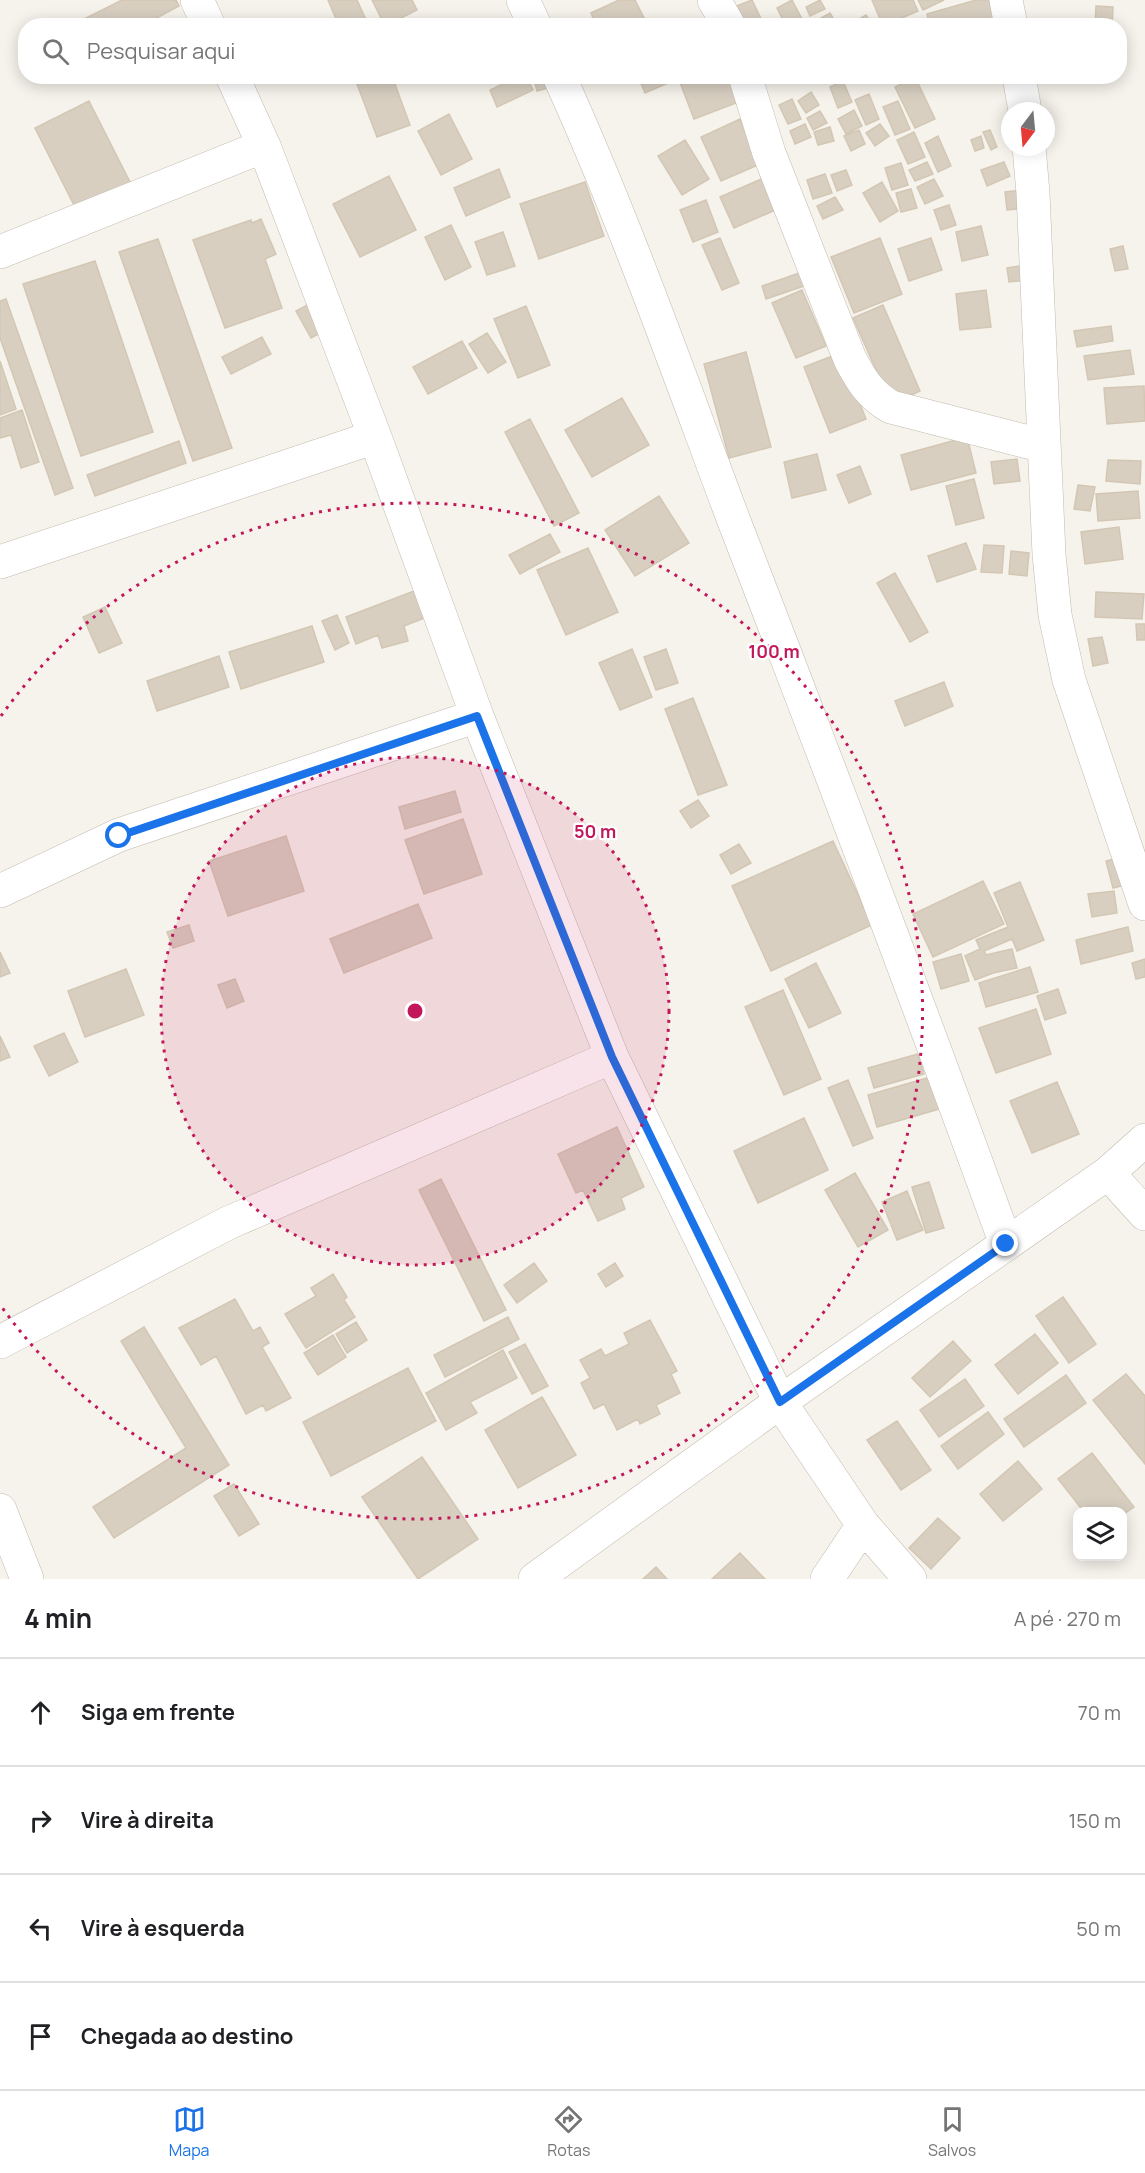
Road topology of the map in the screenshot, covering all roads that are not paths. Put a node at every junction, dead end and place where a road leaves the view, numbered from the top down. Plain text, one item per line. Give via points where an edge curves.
1 (197, 0) edge
2 (524, 0) edge
3 (714, 0) edge
4 (1006, 0) edge
5 (205, 18) edge
6 (532, 18) edge
7 (724, 18) edge
8 (1009, 18) edge
9 (236, 84) edge
10 (563, 84) edge
11 (747, 84) edge
12 (1020, 84) edge
13 (1023, 102) edge
14 (264, 146) junction
15 (1030, 156) edge
16 (0, 252) edge
17 (375, 437) junction
18 (1044, 446) junction
19 (0, 562) edge
20 (477, 716) junction
21 (0, 891) edge
22 (1145, 904) edge
23 (612, 1057) junction
24 (1145, 1140) edge
25 (1108, 1173) junction
26 (1145, 1214) edge
27 (1006, 1244) junction
28 (0, 1342) edge
29 (780, 1402) junction
30 (0, 1510) edge
31 (863, 1525) junction
32 (27, 1579) edge
33 (535, 1579) edge
34 (827, 1579) edge
35 (910, 1579) edge

1 - 5 street
2 - 6 street
3 - 7 street
4 - 8 street
9 - 14 street
10 - 27 street via 642,277 906,968
11 - 18 street via 769,153 862,383 891,407
12 - 13 street
14 - 16 street
14 - 17 street
15 - 18 street
17 - 19 street
17 - 20 street
18 - 22 street via 1055,615 1069,680
20 - 21 street via 119,836
20 - 23 street
23 - 28 street via 228,1223
23 - 29 street
24 - 25 street
25 - 26 street
25 - 27 street
27 - 29 street
29 - 31 street
29 - 33 street
30 - 32 street
31 - 34 street
31 - 35 street

